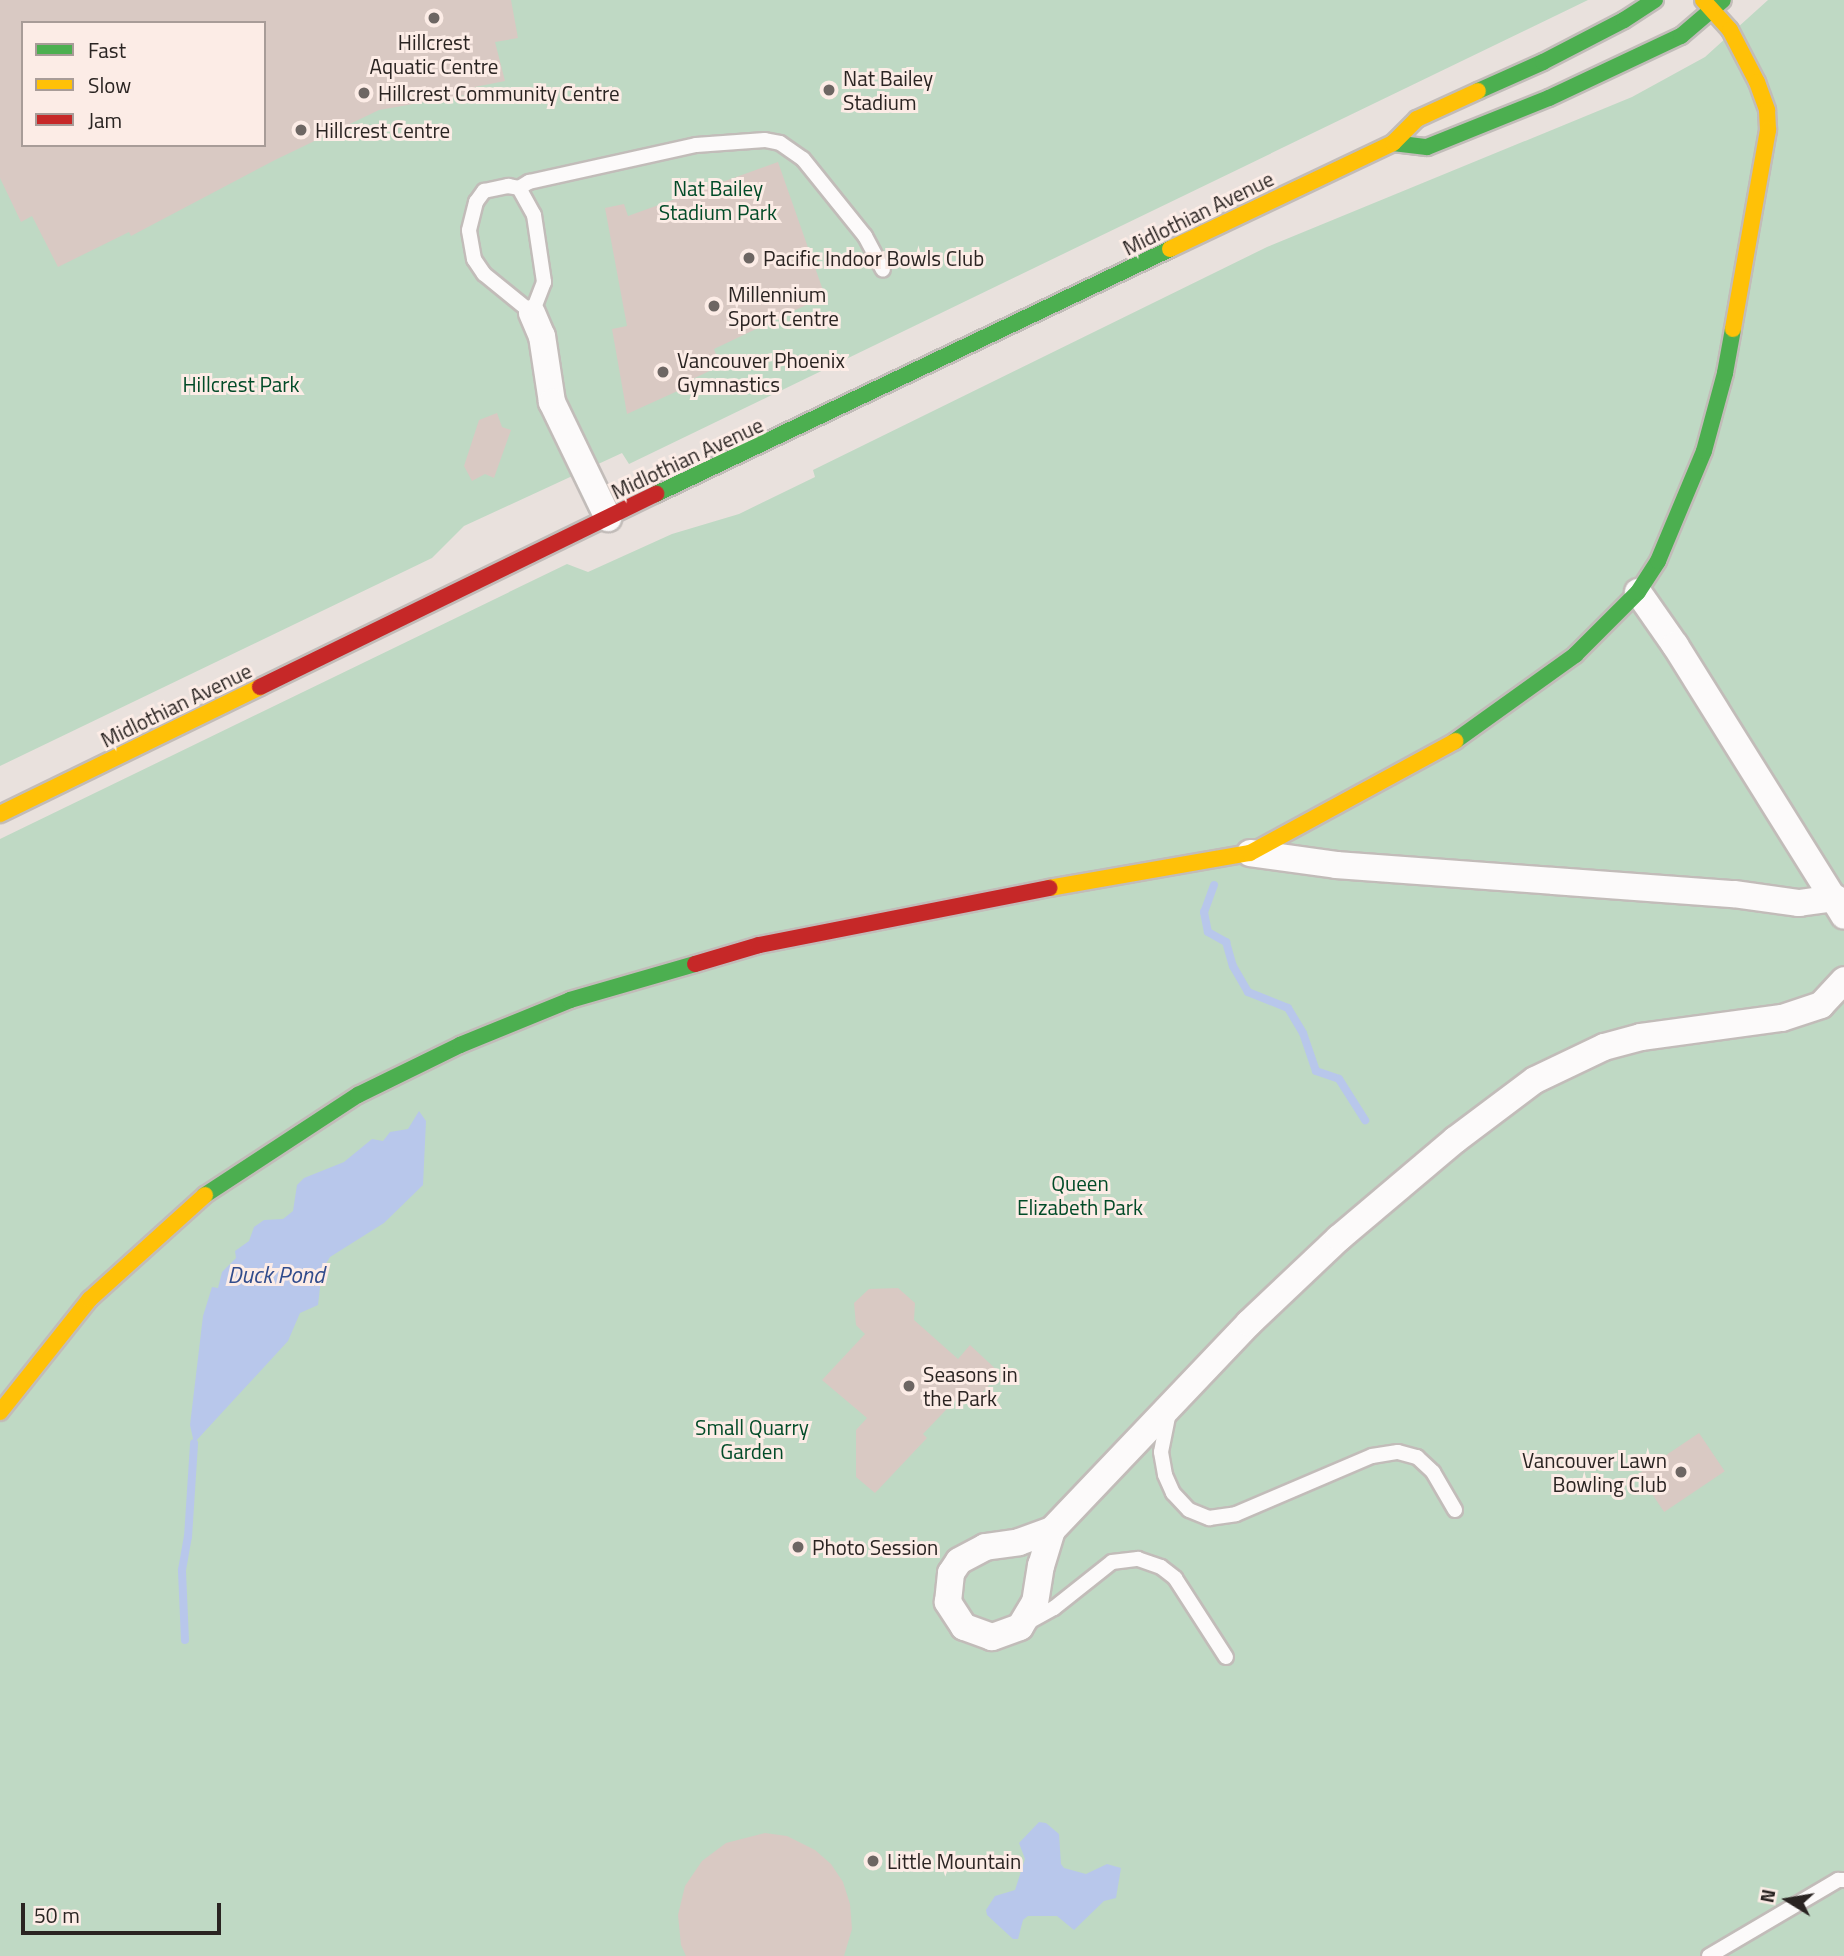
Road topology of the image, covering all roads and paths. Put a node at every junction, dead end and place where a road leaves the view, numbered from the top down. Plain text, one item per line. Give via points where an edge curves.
1 (1655, 0) edge
2 (1713, 4) edge
3 (1393, 143) junction
4 (519, 188) junction
5 (883, 270) dead end
6 (532, 313) junction
7 (608, 518) junction
8 (1638, 592) junction
9 (0, 814) edge
10 (1250, 853) junction
11 (1840, 907) edge
12 (1844, 980) edge
13 (1170, 1407) junction
14 (0, 1412) edge
15 (1455, 1510) dead end
16 (1052, 1530) junction
17 (1020, 1627) junction
18 (1226, 1657) dead end
19 (1844, 1880) edge
20 (1709, 1956) edge

1 - 3 street, Midlothian Avenue via 1543,62 1417,119
2 - 3 street via 1681,36 1549,98 1427,147
2 - 8 street via 1757,82 1767,110 1766,152 1725,373 1704,451 1663,550
3 - 7 street, Midlothian Avenue
4 - 5 lane via 696,145 772,141 803,159 858,226
4 - 6 lane via 534,215 544,282
4 - 6 lane via 484,191 470,215 469,230 474,259 484,274
6 - 7 street via 542,336 552,402
7 - 9 street, Midlothian Avenue
8 - 10 street via 1575,655 1457,740
8 - 11 street
10 - 11 street via 1336,865 1734,894
10 - 14 street via 1005,895 760,945 570,1000 460,1045 358,1096 199,1199 89,1299
12 - 13 street via 1821,1005 1782,1018 1641,1037 1604,1047 1535,1080 1339,1238 1249,1323
13 - 15 lane via 1161,1452 1165,1475 1173,1493 1189,1510 1209,1518 1236,1514 1372,1456 1398,1452 1418,1457 1433,1472
13 - 16 street
16 - 17 street via 1035,1602
16 - 17 street via 971,1552 951,1573 948,1602 964,1627 992,1637
17 - 18 lane via 1054,1608 1112,1562 1138,1559 1175,1578
19 - 20 lane

